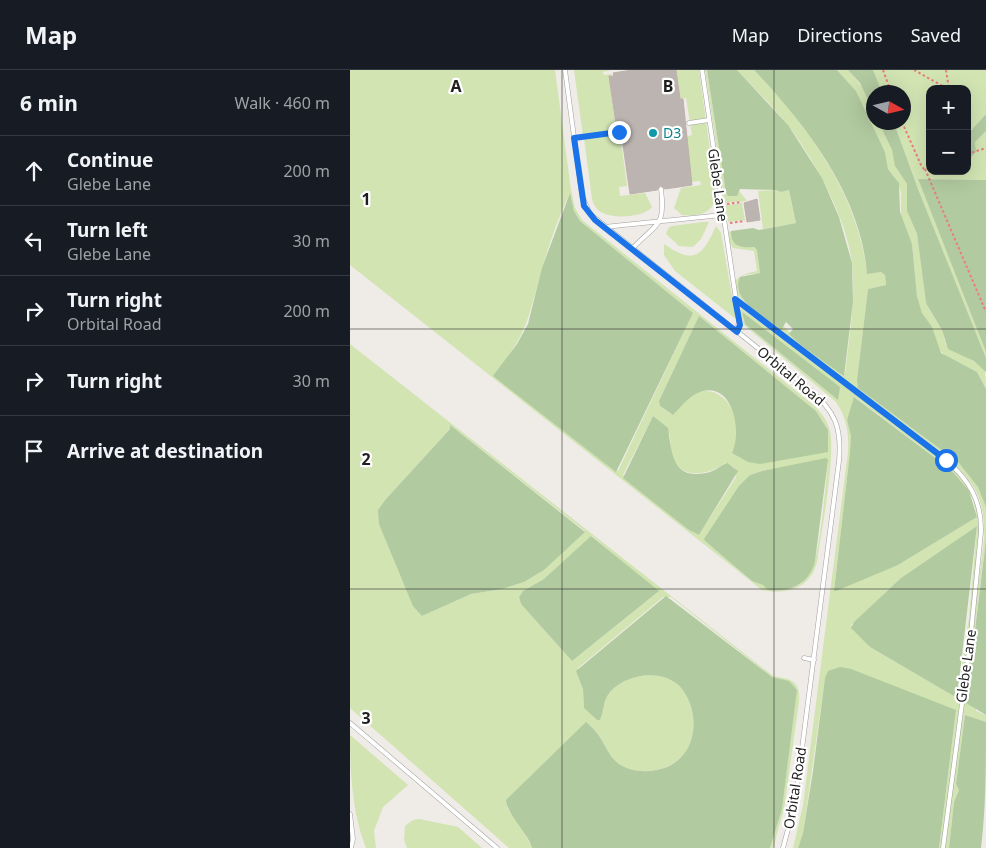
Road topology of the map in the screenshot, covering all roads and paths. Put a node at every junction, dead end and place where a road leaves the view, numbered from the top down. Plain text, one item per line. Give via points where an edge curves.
1 (565, 70) edge
2 (702, 70) edge
3 (883, 70) edge
4 (914, 70) edge
5 (946, 70) edge
6 (888, 85) edge
7 (942, 85) edge
8 (948, 85) edge
9 (709, 120) junction
10 (689, 122) dead end
11 (905, 130) edge
12 (619, 132) dead end
13 (574, 138) junction
14 (986, 148) edge
15 (971, 153) edge
16 (925, 169) joint
17 (661, 189) dead end
18 (742, 202) dead end
19 (721, 204) junction
20 (722, 215) junction
21 (745, 221) dead end
22 (660, 222) junction
23 (724, 224) junction
24 (604, 227) junction
25 (632, 250) junction
26 (735, 299) junction
27 (986, 312) edge
28 (737, 332) junction
29 (804, 658) dead end
30 (814, 660) junction
31 (350, 723) edge
32 (350, 814) edge
33 (350, 848) edge
34 (497, 848) edge
35 (783, 848) edge
36 (943, 848) edge

1 - 13 lane, Orbital Road
2 - 9 lane, Glebe Lane
3 - 6 path
4 - 7 path
5 - 8 path
9 - 10 lane
9 - 19 lane, Glebe Lane
11 - 16 path
12 - 13 path
13 - 24 lane, Orbital Road via 584,206
14 - 15 path
16 - 27 path
17 - 22 lane via 664,208
18 - 19 path
19 - 20 lane, Glebe Lane
20 - 22 lane
20 - 23 lane, Glebe Lane
21 - 23 path
22 - 24 lane
22 - 25 lane
23 - 26 lane, Glebe Lane
24 - 25 lane, Orbital Road
25 - 28 lane, Orbital Road
26 - 28 lane, Glebe Lane via 740,325
26 - 36 lane, Glebe Lane via 946,460 962,475 976,498 982,532
28 - 30 lane, Orbital Road via 820,398 833,414 840,433
29 - 30 lane
30 - 35 lane, Orbital Road via 795,803
31 - 34 lane
32 - 33 lane via 353,839

